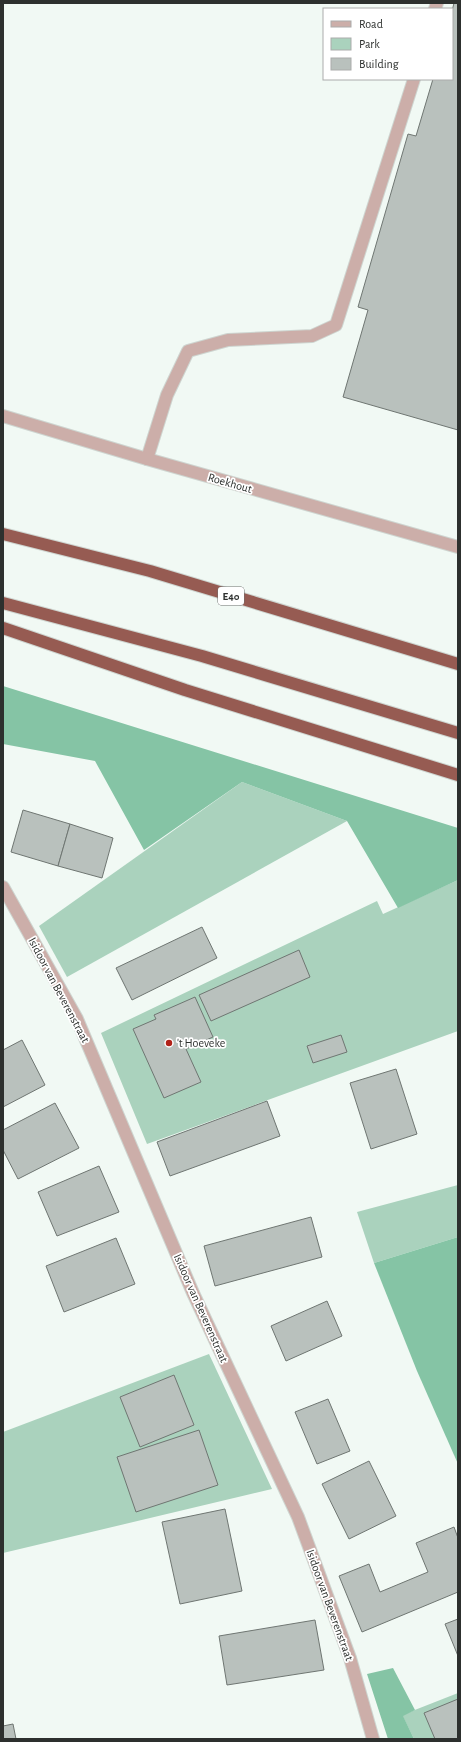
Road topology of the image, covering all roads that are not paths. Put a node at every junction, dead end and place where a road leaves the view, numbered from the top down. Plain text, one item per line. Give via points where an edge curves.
1 (414, 80) edge
2 (3, 416) edge
3 (147, 459) junction
4 (3, 534) edge
5 (458, 548) edge
6 (3, 603) edge
7 (3, 628) edge
8 (458, 664) edge
9 (458, 733) edge
10 (458, 775) edge
11 (3, 888) edge
12 (373, 1739) edge

1 - 3 street via 336,325 312,336 228,340 188,351 167,395
2 - 3 street, Roekhout
3 - 5 street, Roekhout
4 - 8 highway, E40 via 150,571
6 - 9 highway via 202,656
7 - 10 highway via 185,690
11 - 12 street, Isidoor van Beverenstraat via 77,1020 193,1293 298,1517 350,1658

